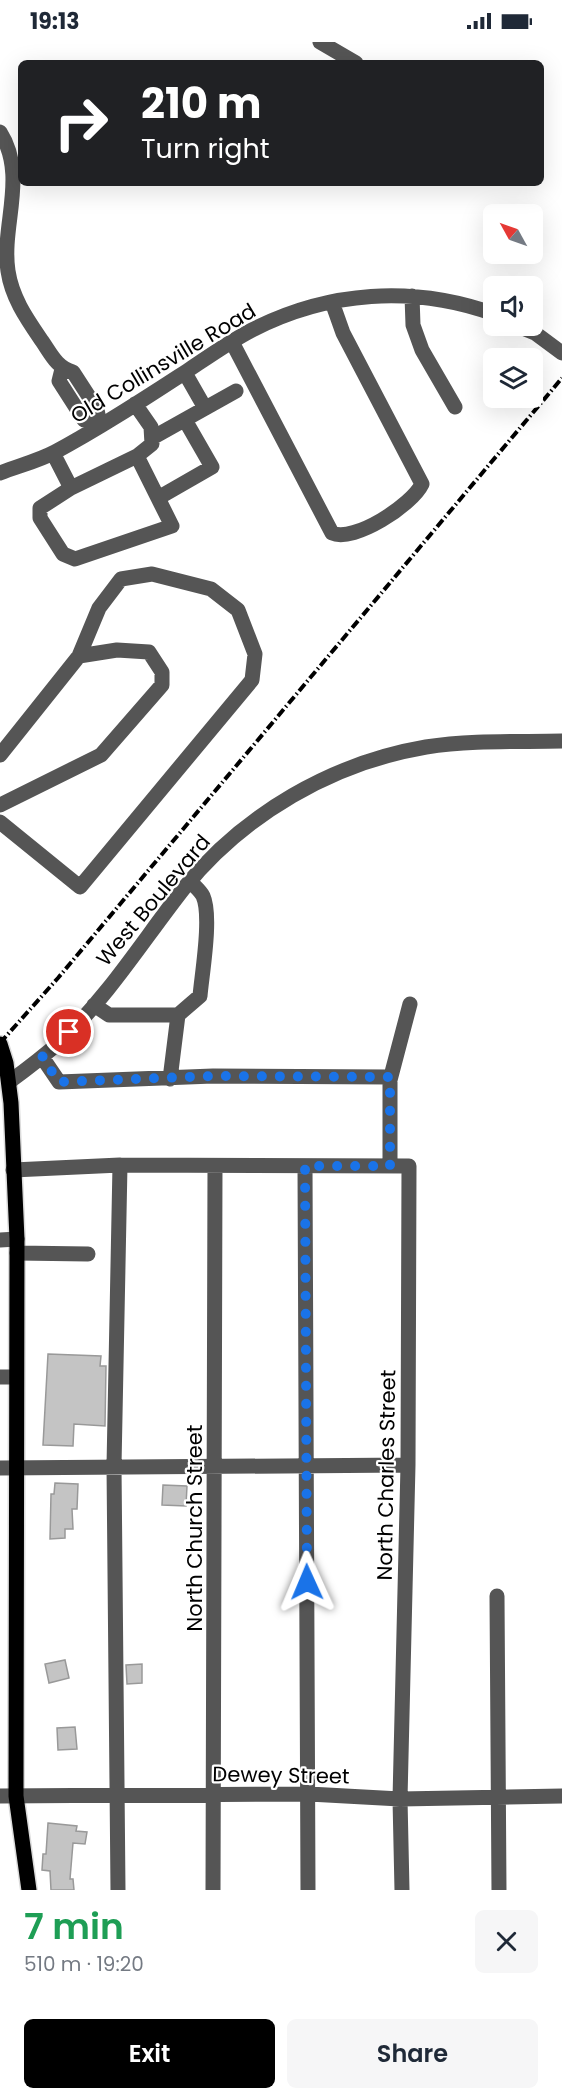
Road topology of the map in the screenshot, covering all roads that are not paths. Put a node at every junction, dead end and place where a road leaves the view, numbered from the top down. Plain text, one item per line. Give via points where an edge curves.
1 (320, 42) edge
2 (351, 60) edge
3 (0, 132) edge
4 (4, 258) edge
5 (412, 296) junction
6 (332, 302) junction
7 (483, 311) edge
8 (539, 336) edge
9 (232, 342) junction
10 (562, 353) edge
11 (184, 373) junction
12 (236, 391) dead end
13 (135, 404) junction
14 (455, 407) dead end
15 (205, 408) junction
16 (184, 420) junction
17 (100, 426) junction
18 (152, 438) junction
19 (53, 453) junction
20 (137, 456) junction
21 (0, 473) edge
22 (71, 489) junction
23 (158, 498) junction
24 (79, 656) junction
25 (562, 741) edge
26 (0, 755) edge
27 (0, 805) edge
28 (0, 822) edge
29 (190, 881) junction
30 (410, 1004) dead end
31 (94, 1005) junction
32 (178, 1015) junction
33 (0, 1044) edge
34 (42, 1057) junction
35 (170, 1079) junction
36 (390, 1080) junction
37 (9, 1082) junction
38 (120, 1165) junction
39 (215, 1166) junction
40 (305, 1166) junction
41 (390, 1166) junction
42 (13, 1170) junction
43 (0, 1240) edge
44 (17, 1246) junction
45 (88, 1254) dead end
46 (8, 1377) edge
47 (215, 1465) junction
48 (306, 1465) junction
49 (408, 1465) junction
50 (114, 1466) junction
51 (8, 1467) edge
52 (497, 1596) dead end
53 (213, 1794) junction
54 (309, 1794) junction
55 (116, 1795) junction
56 (8, 1796) edge
57 (562, 1796) edge
58 (497, 1797) junction
59 (400, 1799) junction
60 (29, 1887) edge
61 (118, 1890) edge
62 (213, 1890) edge
63 (308, 1890) edge
64 (402, 1890) edge
65 (499, 1890) edge

1 - 2 street
3 - 4 street via 12,160 14,182
4 - 17 street via 23,314 62,369 73,372 97,409
5 - 6 street, Old Collinsville Road
5 - 7 street, Old Collinsville Road via 447,300
5 - 14 street via 413,325 422,350
6 - 9 street, Old Collinsville Road via 300,310
6 - 9 street via 343,333 422,484 398,510 355,533 332,533
8 - 10 street
9 - 11 street, Old Collinsville Road
11 - 13 street, Old Collinsville Road
11 - 15 street
12 - 15 street
13 - 17 street, Old Collinsville Road
13 - 18 street via 151,427
15 - 16 street
16 - 18 street
16 - 23 street via 212,467
17 - 19 street, Old Collinsville Road
18 - 20 street via 152,444
19 - 21 street, Old Collinsville Road
19 - 22 street
20 - 22 street
20 - 23 street
22 - 23 street via 40,508 40,518 63,554 75,559 172,526
24 - 26 street
24 - 27 street via 117,650 149,652 162,672 162,685 101,755
24 - 28 street via 99,608 121,579 152,574 211,589 238,609 255,654 252,680 80,887
25 - 29 street, West Boulevard via 432,747 345,770 264,813
29 - 31 street, West Boulevard
29 - 32 street via 202,894 206,907 205,947 200,996
30 - 36 street
31 - 32 street via 109,1015
31 - 34 street, West Boulevard
32 - 35 street
33 - 37 main road
34 - 35 street via 59,1082
34 - 37 street, West Boulevard
35 - 36 street via 213,1076
36 - 41 street
37 - 42 main road
38 - 39 street
38 - 42 street
38 - 50 street
39 - 40 street
39 - 47 street, North Church Street
40 - 41 street
40 - 48 street
41 - 49 street, North Charles Street via 409,1166
42 - 44 main road
43 - 44 street
44 - 45 street
44 - 46 main road
46 - 51 main road
47 - 48 street
47 - 50 street
47 - 53 street, North Church Street
48 - 49 street
48 - 54 street
49 - 59 street, North Charles Street
50 - 51 street
50 - 55 street
51 - 56 main road
52 - 58 street
53 - 54 street, Dewey Street
53 - 55 street, Dewey Street
53 - 62 street, North Church Street
54 - 59 street, Dewey Street
54 - 63 street
55 - 56 street, Dewey Street
55 - 61 street
56 - 60 main road
57 - 58 street, Dewey Street
58 - 59 street, Dewey Street
58 - 65 street
59 - 64 street, North Charles Street

